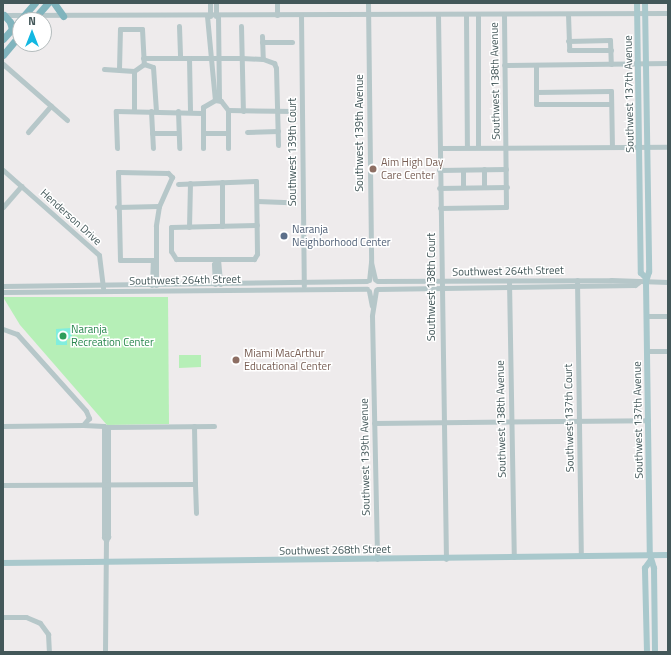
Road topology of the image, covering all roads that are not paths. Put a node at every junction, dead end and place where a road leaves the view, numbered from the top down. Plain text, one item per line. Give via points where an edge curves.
1 (35, 3) edge
2 (48, 3) edge
3 (54, 3) edge
4 (210, 3) edge
5 (216, 3) edge
6 (277, 3) edge
7 (368, 3) edge
8 (637, 3) edge
9 (645, 3) edge
10 (27, 12) edge
11 (40, 12) edge
12 (637, 13) junction
13 (646, 13) junction
14 (668, 13) edge
15 (368, 14) junction
16 (478, 14) junction
17 (504, 14) junction
18 (568, 14) junction
19 (3, 15) edge
20 (277, 15) junction
21 (301, 15) junction
22 (438, 15) junction
23 (466, 15) junction
24 (63, 16) junction
25 (209, 16) junction
26 (217, 16) junction
27 (52, 17) edge
28 (179, 26) dead end
29 (241, 26) dead end
30 (12, 30) joint
31 (262, 36) dead end
32 (3, 40) edge
33 (568, 41) junction
34 (262, 42) junction
35 (292, 42) dead end
36 (12, 44) edge
37 (611, 50) junction
38 (3, 55) edge
39 (180, 58) junction
40 (189, 58) junction
41 (212, 58) junction
42 (219, 58) junction
43 (242, 58) junction
44 (262, 59) junction
45 (144, 61) junction
46 (3, 64) edge
47 (611, 64) junction
48 (638, 64) junction
49 (647, 64) junction
50 (668, 64) edge
51 (504, 65) junction
52 (536, 65) junction
53 (104, 69) dead end
54 (119, 69) junction
55 (134, 71) junction
56 (213, 79) junction
57 (219, 79) junction
58 (536, 92) junction
59 (217, 100) junction
60 (611, 104) junction
61 (51, 106) junction
62 (228, 110) junction
63 (134, 111) junction
64 (153, 111) junction
65 (178, 111) junction
66 (190, 111) junction
67 (243, 111) junction
68 (278, 111) junction
69 (294, 112) dead end
70 (202, 113) junction
71 (67, 120) dead end
72 (278, 131) junction
73 (28, 132) dead end
74 (152, 132) junction
75 (247, 132) dead end
76 (178, 133) junction
77 (202, 133) junction
78 (228, 133) junction
79 (278, 146) dead end
80 (612, 146) junction
81 (639, 146) junction
82 (648, 146) junction
83 (467, 147) junction
84 (478, 147) junction
85 (506, 147) junction
86 (668, 147) edge
87 (117, 148) dead end
88 (153, 148) dead end
89 (179, 148) dead end
90 (203, 148) dead end
91 (228, 148) dead end
92 (440, 148) junction
93 (484, 169) junction
94 (506, 169) junction
95 (3, 170) edge
96 (439, 170) junction
97 (463, 170) junction
98 (222, 182) junction
99 (190, 183) junction
100 (178, 184) dead end
101 (21, 186) junction
102 (463, 187) junction
103 (484, 187) junction
104 (507, 187) junction
105 (439, 188) junction
106 (257, 201) junction
107 (290, 202) dead end
108 (160, 206) junction
109 (3, 207) edge
110 (117, 207) junction
111 (440, 208) junction
112 (257, 225) junction
113 (222, 226) junction
114 (189, 227) junction
115 (218, 259) junction
116 (154, 260) junction
117 (371, 262) junction
118 (368, 280) junction
119 (376, 280) junction
120 (643, 281) junction
121 (668, 282) edge
122 (577, 283) junction
123 (217, 284) junction
124 (441, 284) junction
125 (509, 284) junction
126 (154, 285) junction
127 (3, 286) edge
128 (304, 286) junction
129 (103, 288) junction
130 (377, 289) junction
131 (368, 290) junction
132 (3, 292) edge
133 (372, 306) junction
134 (646, 316) junction
135 (668, 316) edge
136 (3, 329) edge
137 (647, 351) junction
138 (668, 351) edge
139 (580, 420) junction
140 (648, 420) junction
141 (511, 421) junction
142 (443, 422) junction
143 (374, 423) junction
144 (85, 424) junction
145 (3, 426) edge
146 (194, 426) junction
147 (214, 426) dead end
148 (106, 427) junction
149 (195, 484) junction
150 (3, 485) edge
151 (106, 485) junction
152 (196, 513) dead end
153 (650, 555) junction
154 (668, 555) edge
155 (581, 556) junction
156 (514, 557) junction
157 (377, 559) junction
158 (446, 559) junction
159 (105, 562) junction
160 (650, 562) junction
161 (3, 563) edge
162 (3, 617) edge
163 (49, 652) edge
164 (105, 652) edge
165 (647, 652) edge
166 (655, 652) edge

1 - 10 highway
2 - 11 highway
3 - 24 highway
4 - 25 street
5 - 26 street
6 - 20 street
7 - 15 street, Southwest 139th Avenue
8 - 12 main road, Southwest 137th Avenue
9 - 13 main road, Southwest 137th Avenue
12 - 13 street
12 - 18 street
12 - 48 main road, Southwest 137th Avenue
13 - 14 street
13 - 49 main road, Southwest 137th Avenue
15 - 21 street
15 - 22 street
15 - 117 street, Southwest 139th Avenue
16 - 17 street
16 - 23 street
16 - 84 street
17 - 18 street
17 - 51 street, Southwest 138th Avenue
18 - 33 street
19 - 30 highway via 10,22
20 - 21 street
20 - 26 street
21 - 128 street, Southwest 139th Court
22 - 23 street
22 - 92 street, Southwest 138th Court
23 - 83 street
24 - 25 street
24 - 27 street
25 - 26 street
25 - 41 street
26 - 42 street
28 - 39 street
29 - 43 street
30 - 32 highway
31 - 34 street
33 - 37 street via 568,48 572,51
33 - 37 street via 610,40
34 - 35 street
34 - 44 street
36 - 38 highway
37 - 47 street
39 - 40 street
39 - 45 street
40 - 41 street
40 - 66 street
41 - 42 street
41 - 56 street
42 - 43 street
42 - 57 street
43 - 44 street
43 - 67 street
44 - 68 street via 274,63 276,68
45 - 54 street via 142,29 120,29
45 - 55 street
45 - 64 street via 153,67 155,74
46 - 61 street
47 - 48 street
47 - 52 street
48 - 49 street
48 - 81 main road, Southwest 137th Avenue
49 - 50 street
49 - 82 main road, Southwest 137th Avenue
51 - 52 street
51 - 85 street, Southwest 138th Avenue
52 - 58 street
53 - 54 street
54 - 55 street
55 - 63 street
56 - 57 street
56 - 59 street
57 - 59 street
58 - 60 street via 536,104
58 - 60 street via 611,91
59 - 62 street
59 - 70 street via 204,106
60 - 80 street
61 - 71 street
61 - 73 street
62 - 67 street
62 - 78 street
63 - 64 street
63 - 87 street via 116,111
64 - 65 street
64 - 74 street
65 - 66 street
65 - 76 street
66 - 70 street
67 - 68 street
68 - 69 street
68 - 72 street
70 - 77 street
72 - 75 street
72 - 79 street
74 - 76 street
74 - 88 street
76 - 89 street
77 - 78 street
77 - 90 street
78 - 91 street
80 - 81 street
80 - 85 street
81 - 82 street
81 - 120 main road, Southwest 137th Avenue
82 - 86 street
82 - 120 main road, Southwest 137th Avenue via 649,273
83 - 84 street
83 - 92 street
84 - 85 street
85 - 94 street, Southwest 138th Avenue
92 - 96 street, Southwest 138th Court
93 - 94 street
93 - 97 street
93 - 103 street
94 - 104 street, Southwest 138th Avenue
95 - 101 street, Henderson Drive
96 - 97 street
96 - 105 street, Southwest 138th Court
97 - 102 street
98 - 99 street
98 - 106 street via 256,181
98 - 113 street
99 - 100 street
99 - 114 street
101 - 109 street
101 - 129 street, Henderson Drive via 99,255
102 - 103 street
102 - 105 street
103 - 104 street
104 - 111 street, Southwest 138th Avenue via 506,207
105 - 111 street, Southwest 138th Court
106 - 107 street
106 - 112 street
108 - 110 street
108 - 110 street via 172,177 168,173 118,172
108 - 116 street
110 - 116 street via 120,260
111 - 124 street, Southwest 138th Court
112 - 113 street
112 - 115 street via 257,254 254,259
113 - 114 street
114 - 115 street via 171,227 171,251 176,259
115 - 123 street
116 - 126 street
117 - 118 street, Southwest 139th Avenue
117 - 119 street, Southwest 139th Avenue
118 - 119 street, Southwest 264th Street
118 - 128 street, Southwest 264th Street
118 - 131 street, Southwest 139th Avenue
119 - 124 street, Southwest 264th Street
119 - 130 street, Southwest 139th Avenue
120 - 121 street, Southwest 264th Street
120 - 122 street, Southwest 264th Street
120 - 134 main road, Southwest 137th Avenue
122 - 125 street, Southwest 264th Street
122 - 139 street, Southwest 137th Court
123 - 126 street, Southwest 264th Street
123 - 128 street, Southwest 264th Street
124 - 125 street, Southwest 264th Street
124 - 130 street, Southwest 264th Street
124 - 142 street, Southwest 138th Court
125 - 141 street, Southwest 138th Avenue
126 - 129 street, Southwest 264th Street
127 - 129 street, Southwest 264th Street
128 - 129 street, Southwest 264th Street
128 - 131 street, Southwest 264th Street
129 - 132 street, Southwest 264th Street
130 - 131 street, Southwest 264th Street
130 - 133 street, Southwest 139th Avenue
131 - 133 street, Southwest 139th Avenue
133 - 143 street, Southwest 139th Avenue
134 - 135 street
134 - 137 main road, Southwest 137th Avenue
136 - 144 street via 14,332 86,412
137 - 138 street
137 - 140 main road, Southwest 137th Avenue
139 - 140 street
139 - 141 street
139 - 155 street, Southwest 137th Court
140 - 153 main road, Southwest 137th Avenue
141 - 142 street
141 - 156 street, Southwest 138th Avenue
142 - 143 street
142 - 158 street, Southwest 138th Court
143 - 157 street, Southwest 139th Avenue
144 - 145 street
144 - 148 street
146 - 147 street
146 - 148 street
146 - 149 street
148 - 151 street
149 - 151 street
149 - 152 street
150 - 151 street
151 - 159 street
153 - 154 main road, Southwest 268th Street
153 - 155 main road, Southwest 268th Street
153 - 160 main road, Southwest 137th Avenue
155 - 156 main road, Southwest 268th Street
156 - 158 main road, Southwest 268th Street
157 - 158 main road, Southwest 268th Street
157 - 159 main road, Southwest 268th Street
159 - 161 main road, Southwest 268th Street
159 - 164 street
160 - 165 main road, Southwest 137th Avenue via 645,568
160 - 166 main road, Southwest 137th Avenue via 654,568
162 - 163 street via 33,619 45,628

